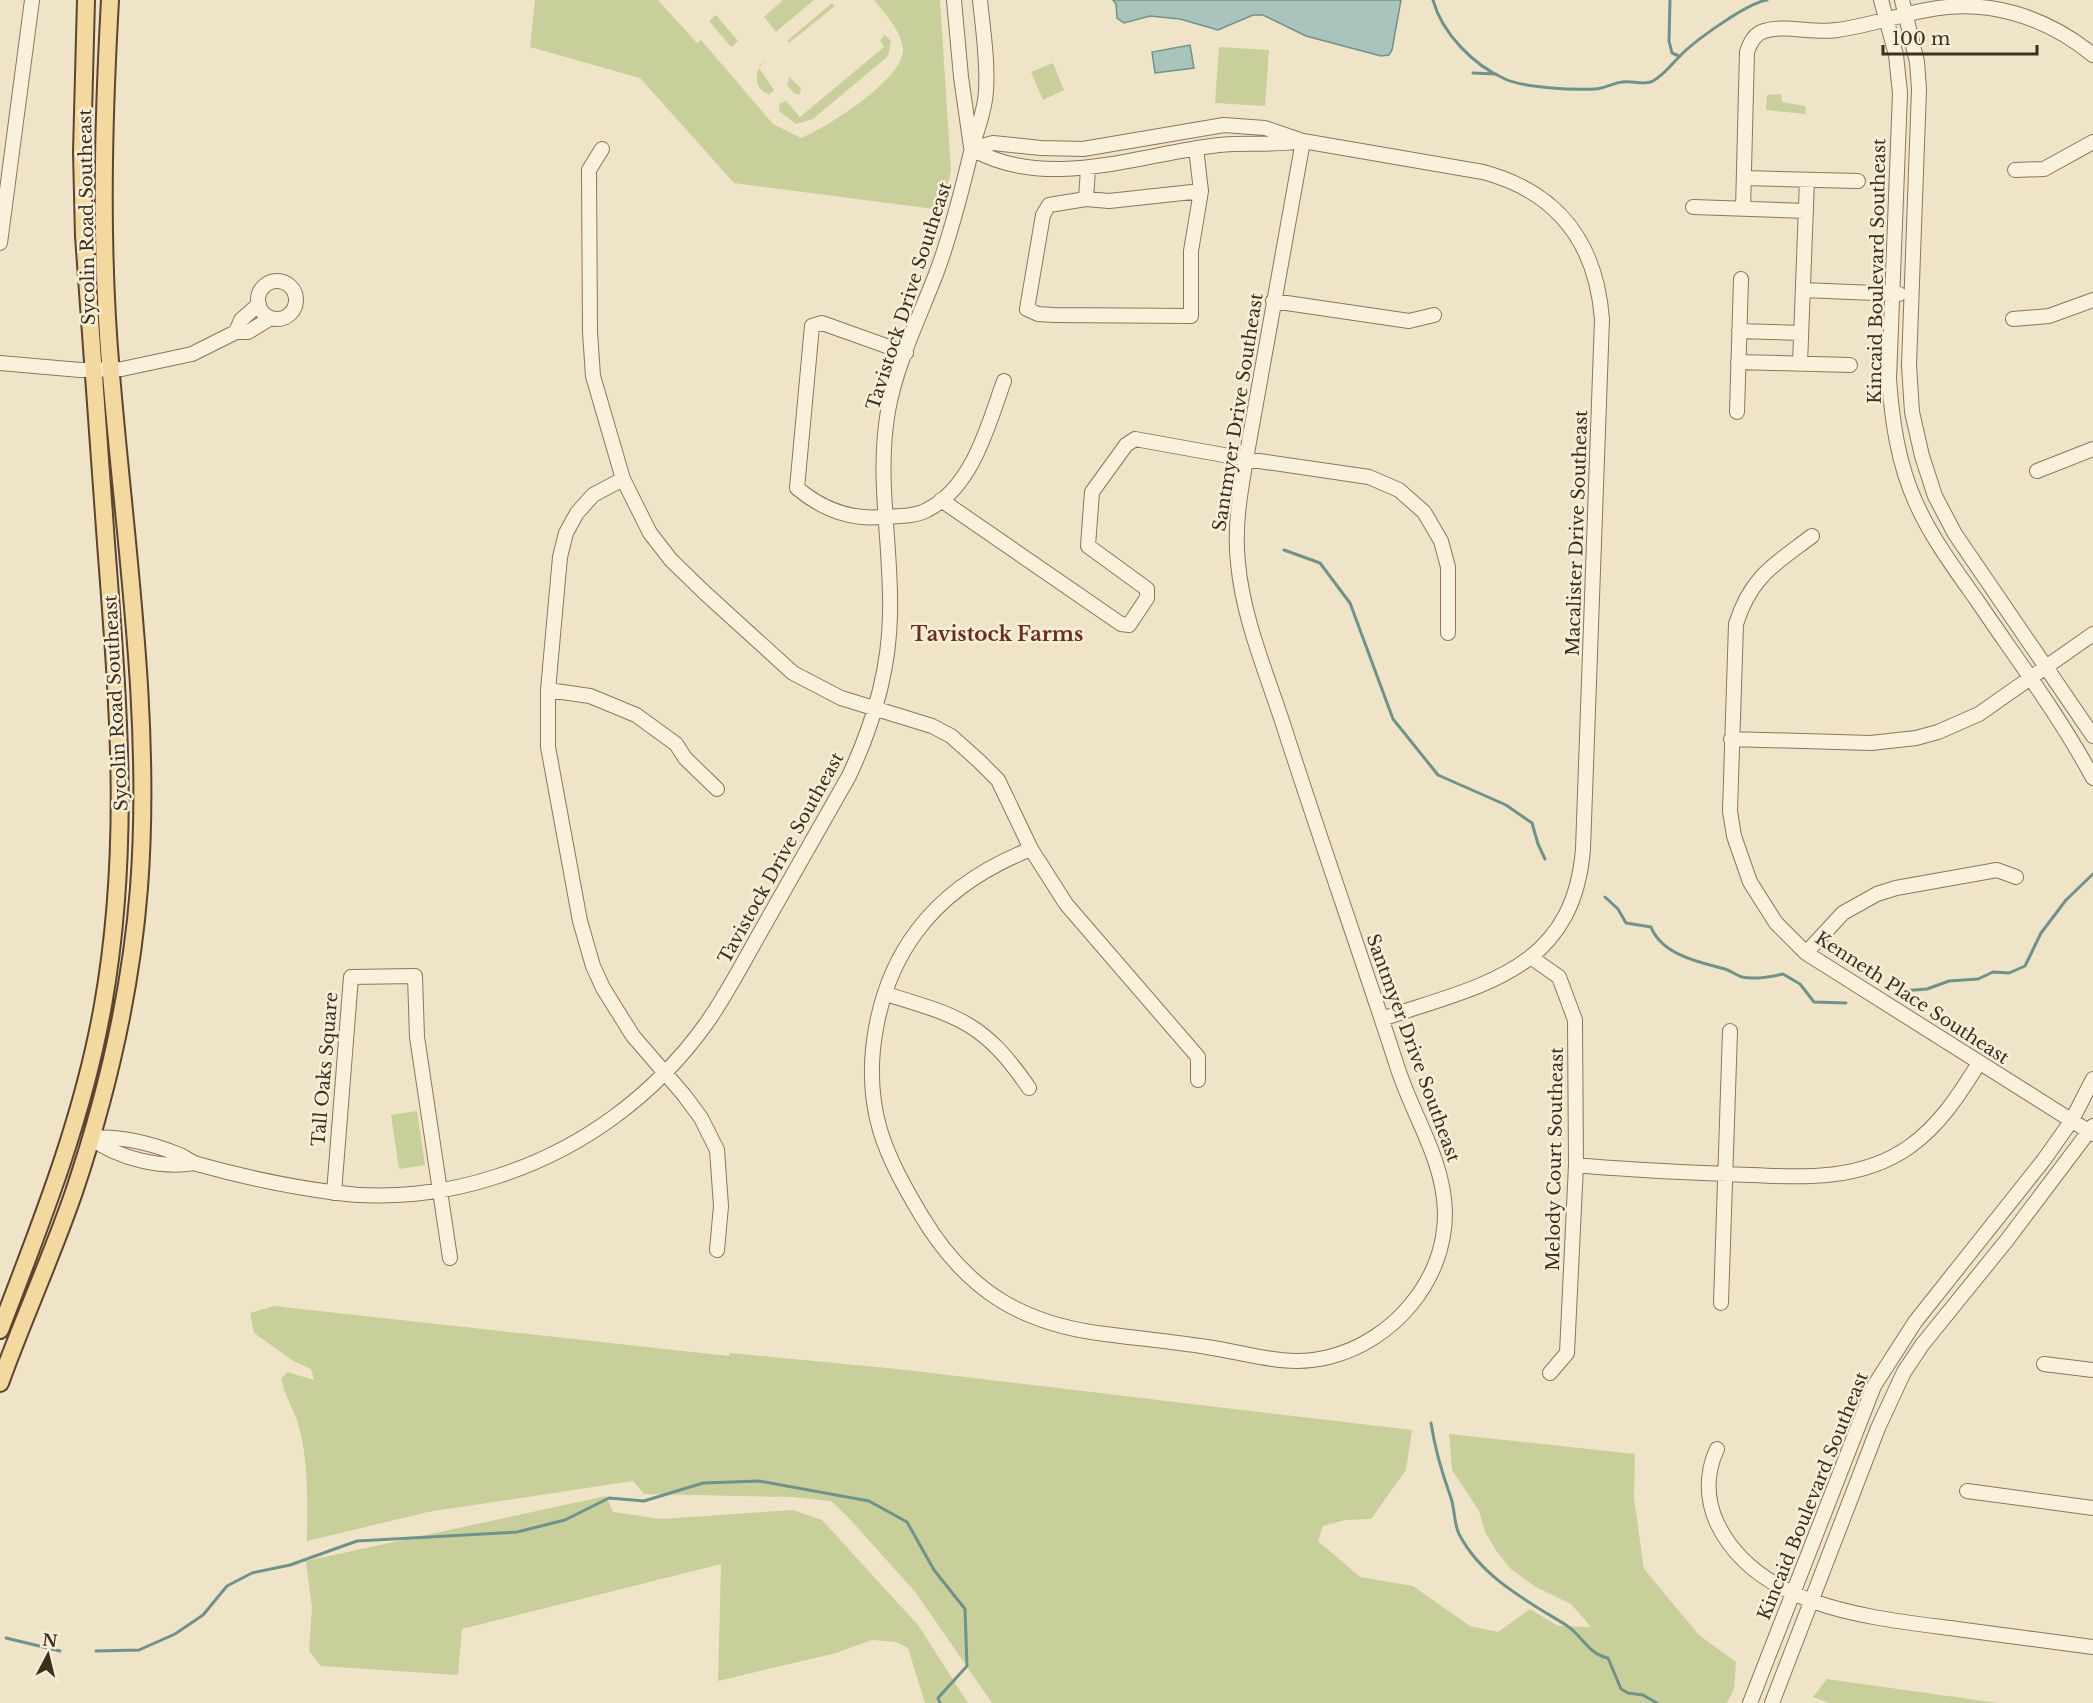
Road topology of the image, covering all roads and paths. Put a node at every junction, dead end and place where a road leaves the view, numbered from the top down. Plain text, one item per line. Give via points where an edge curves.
1 (32, 0) edge
2 (86, 0) edge
3 (110, 0) edge
4 (954, 0) edge
5 (981, 0) edge
6 (1881, 0) edge
7 (1970, 3) edge
8 (1905, 6) edge
9 (1886, 18) junction
10 (2093, 55) edge
11 (1303, 141) junction
12 (2093, 142) edge
13 (7, 143) edge
14 (1196, 148) junction
15 (602, 149) dead end
16 (972, 150) junction
17 (1088, 169) junction
18 (2015, 170) dead end
19 (1744, 177) junction
20 (1808, 180) junction
21 (1858, 181) dead end
22 (1201, 191) junction
23 (1086, 200) junction
24 (1693, 207) dead end
25 (1743, 209) junction
26 (1806, 211) junction
27 (0, 243) edge
28 (1741, 279) dead end
29 (1803, 290) junction
30 (1892, 293) junction
31 (1911, 295) junction
32 (2093, 300) edge
33 (1273, 301) junction
34 (259, 304) junction
35 (1434, 315) dead end
36 (271, 318) junction
37 (2013, 319) dead end
38 (1739, 331) junction
39 (236, 332) junction
40 (1801, 333) junction
41 (906, 353) junction
42 (1738, 362) junction
43 (0, 363) edge
44 (1800, 364) junction
45 (1850, 365) dead end
46 (92, 370) junction
47 (110, 370) junction
48 (1004, 381) dead end
49 (1737, 412) dead end
50 (2093, 449) edge
51 (1246, 459) junction
52 (2037, 471) dead end
53 (623, 478) junction
54 (941, 500) junction
55 (885, 517) junction
56 (1812, 536) dead end
57 (1448, 633) dead end
58 (2093, 634) edge
59 (2046, 665) junction
60 (2030, 678) junction
61 (548, 690) junction
62 (876, 710) junction
63 (2093, 736) edge
64 (1731, 739) junction
65 (2093, 778) edge
66 (717, 789) dead end
67 (1031, 849) junction
68 (2016, 877) dead end
69 (1806, 953) junction
70 (1532, 958) junction
71 (886, 994) junction
72 (1382, 1019) junction
73 (1730, 1031) dead end
74 (1979, 1063) junction
75 (665, 1074) junction
76 (2093, 1079) edge
77 (1198, 1080) dead end
78 (1029, 1088) dead end
79 (2072, 1120) junction
80 (2092, 1131) edge
81 (91, 1138) junction
82 (1576, 1165) junction
83 (1725, 1174) junction
84 (439, 1191) junction
85 (333, 1193) junction
86 (717, 1250) dead end
87 (450, 1258) dead end
88 (1721, 1303) dead end
89 (0, 1330) edge
90 (2044, 1364) dead end
91 (2093, 1370) edge
92 (1550, 1372) dead end
93 (0, 1383) edge
94 (1718, 1449) dead end
95 (1967, 1491) dead end
96 (2093, 1508) edge
97 (1794, 1592) junction
98 (1813, 1600) junction
99 (2093, 1647) edge
100 (1750, 1703) edge
101 (1772, 1703) edge

1 - 13 street
2 - 46 main road, Sycolin Road Southeast via 82,152
3 - 47 main road, Sycolin Road Southeast via 103,241
4 - 16 street, Tavistock Drive Southeast
5 - 16 street, Tavistock Drive Southeast via 986,91
6 - 9 street, Kincaid Boulevard Southeast
7 - 8 street
7 - 10 street via 2033,20 2060,32
8 - 9 street
8 - 31 street, Kincaid Boulevard Southeast via 1919,89
9 - 19 street via 1836,31 1765,31 1753,39 1747,52
9 - 30 street, Kincaid Boulevard Southeast via 1896,55 1900,93
11 - 14 street, Macalister Drive Southeast
11 - 16 street, Macalister Drive Southeast via 1265,128 1224,125 1083,149 993,142
11 - 33 street, Santmyer Drive Southeast
11 - 70 street, Macalister Drive Southeast via 1483,172 1515,183 1561,215 1582,243 1596,276 1602,319 1582,862 1562,921
12 - 18 street via 2044,169
13 - 27 street
14 - 17 street, Macalister Drive Southeast
14 - 22 street
15 - 53 street via 589,170 590,332 593,376
16 - 17 street, Macalister Drive Southeast via 990,160
16 - 41 street, Tavistock Drive Southeast via 957,213
17 - 23 street
19 - 20 street
19 - 25 street
20 - 21 street
20 - 26 street
22 - 23 street
22 - 23 street via 1191,251 1191,316 1054,315 1027,309 1045,210 1054,203
24 - 25 street
25 - 26 street
26 - 29 street
28 - 38 street
29 - 30 street
29 - 40 street
30 - 31 street
30 - 60 street, Kincaid Boulevard Southeast via 1890,399 1902,464 1915,501 1935,539
31 - 59 street, Kincaid Boulevard Southeast via 1912,412 1927,476 1954,534
32 - 37 street via 2049,316
33 - 35 street via 1408,321
33 - 51 street, Santmyer Drive Southeast
34 - 36 street
34 - 36 street via 261,291 271,283 280,282 292,289 296,300 293,311 281,319
34 - 39 street via 241,320
36 - 39 street via 248,332
38 - 40 street
38 - 42 street
39 - 47 street via 209,347 171,360
40 - 44 street
41 - 55 street, Tavistock Drive Southeast via 884,439
41 - 55 street via 822,323 812,326 797,488 844,516
42 - 44 street
42 - 49 street
43 - 46 street
44 - 45 street
46 - 47 street
46 - 89 main road, Sycolin Road Southeast via 121,748 117,900 103,1006 79,1111 51,1199
47 - 81 main road, Sycolin Road Southeast via 136,665 143,826 130,958 110,1068
48 - 54 street via 987,429 963,478
50 - 52 street
51 - 54 street via 1135,439 1126,445 1092,492 1088,546 1147,589 1147,598 1129,625 1121,624
51 - 57 street via 1369,477 1412,500 1434,526 1446,556
51 - 72 street, Santmyer Drive Southeast via 1236,534 1245,603
53 - 61 street via 593,495 566,533 560,557
53 - 62 street via 650,533 671,560 748,632 812,685
54 - 55 street via 927,510
55 - 62 street, Tavistock Drive Southeast via 891,613
56 - 64 street, Kenneth Place Southeast via 1760,575 1741,610 1734,639
58 - 59 street
59 - 60 street
59 - 63 street, Kincaid Boulevard Southeast
60 - 64 street via 1979,714 1916,738 1871,743
60 - 65 street, Kincaid Boulevard Southeast
61 - 66 street via 590,696 636,715 676,744
61 - 75 street via 548,747 580,921 593,966 633,1036
62 - 67 street via 932,726 969,751 998,780
62 - 75 street, Tavistock Drive Southeast via 849,777 742,963 706,1023
64 - 69 street, Kenneth Place Southeast via 1730,811 1741,860 1762,904
67 - 71 street, Santmyer Drive Southeast via 1000,861 972,879 932,914 902,955
67 - 77 street via 1066,904 1198,1057
68 - 69 street via 1996,870 1877,894 1843,914
69 - 74 street, Kenneth Place Southeast
70 - 72 street, Macalister Drive Southeast via 1498,978
70 - 82 street, Melody Court Southeast via 1559,977 1575,1020
71 - 72 street, Santmyer Drive Southeast via 873,1058 880,1128 910,1198 931,1232 967,1276 1011,1307 1060,1328 1211,1347 1287,1362 1344,1353 1394,1323 1429,1276 1442,1237 1445,1215 1440,1172 1404,1086
71 - 78 street via 949,1013 967,1023 1001,1050
73 - 83 street
74 - 79 street, Kenneth Place Southeast
74 - 83 street via 1940,1121 1907,1148 1874,1165 1834,1175
75 - 84 street, Tavistock Drive Southeast via 624,1110 579,1141 518,1170
75 - 86 street via 701,1118 717,1150 721,1206
76 - 79 street, Kincaid Boulevard Southeast
79 - 80 street, Kenneth Place Southeast
79 - 97 street, Kincaid Boulevard Southeast via 1893,1353 1859,1421
80 - 98 street, Kincaid Boulevard Southeast via 1904,1372 1878,1428
81 - 85 street, Tavistock Drive Southeast via 107,1151 163,1164 194,1163
81 - 93 main road, Sycolin Road Southeast
82 - 83 street
82 - 92 street, Melody Court Southeast via 1567,1353
83 - 88 street
84 - 85 street, Tavistock Drive Southeast
84 - 85 street, Tall Oaks Square via 417,1037 416,976 351,977
84 - 87 street
90 - 91 street
94 - 97 street via 1709,1466 1708,1491 1723,1535 1744,1562
95 - 96 street
97 - 98 street
97 - 100 street, Kincaid Boulevard Southeast
98 - 99 street via 1865,1617
98 - 101 street, Kincaid Boulevard Southeast

